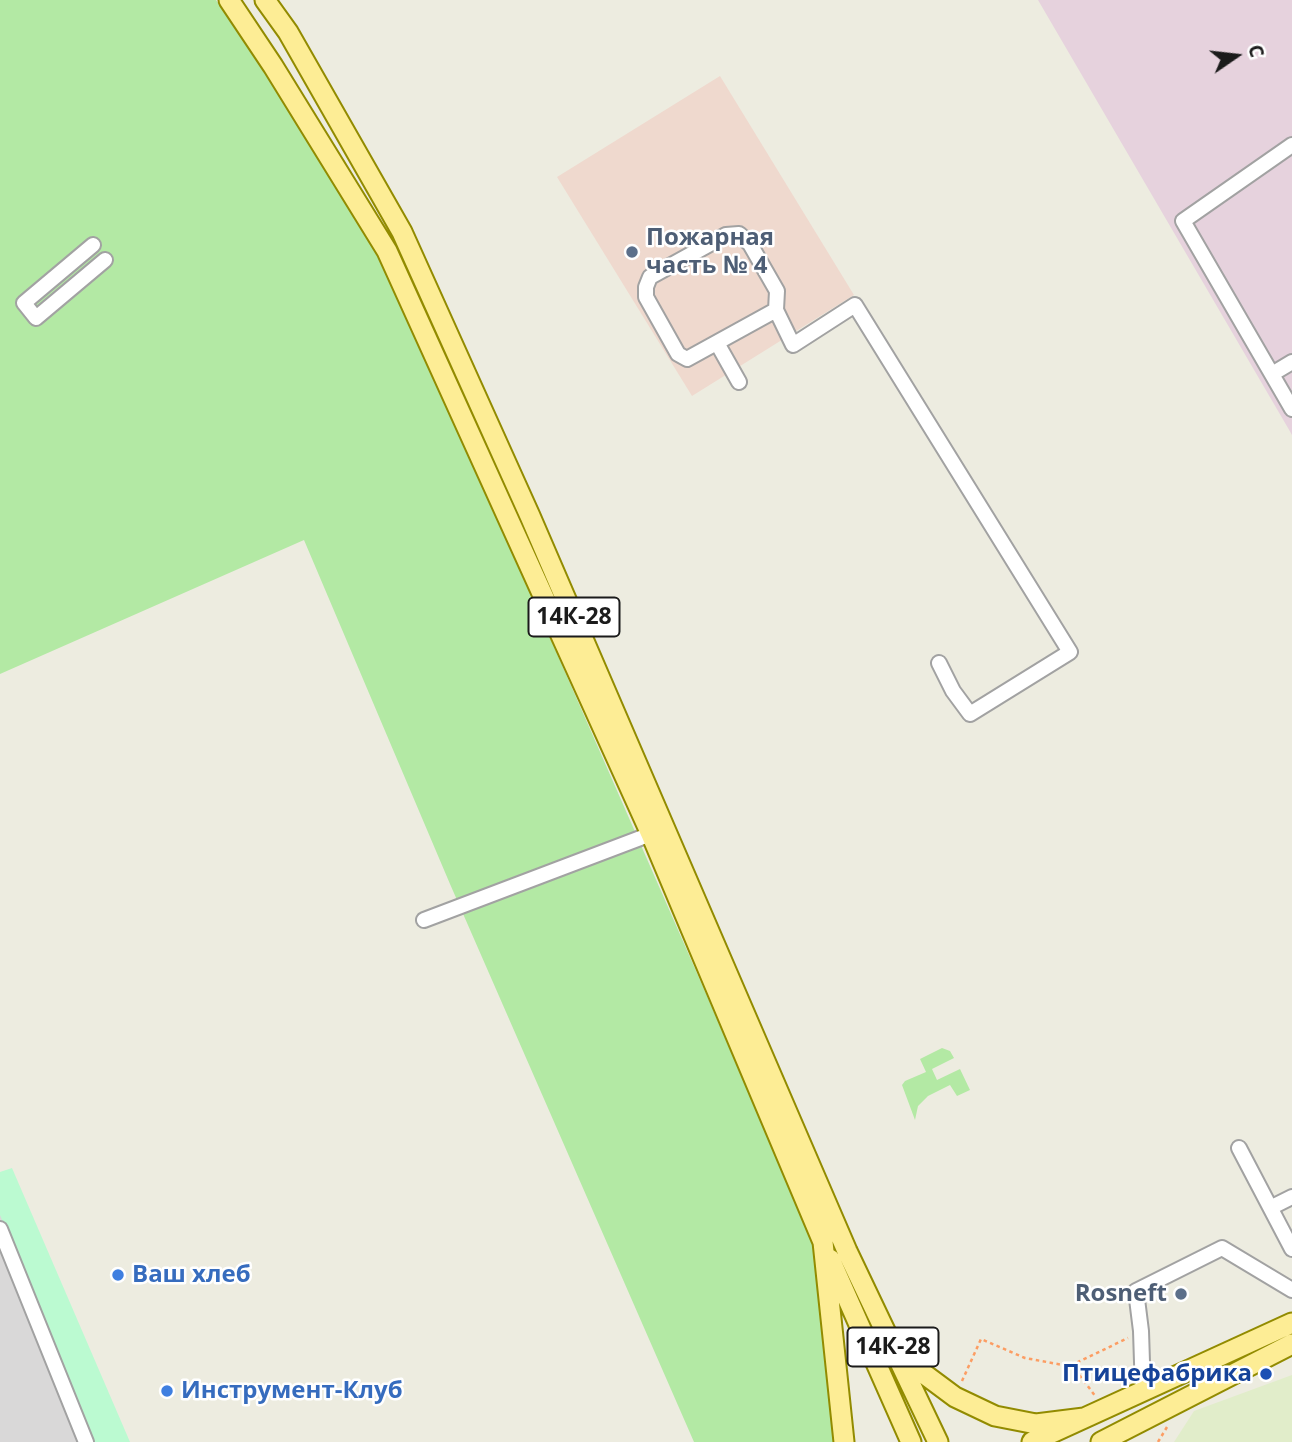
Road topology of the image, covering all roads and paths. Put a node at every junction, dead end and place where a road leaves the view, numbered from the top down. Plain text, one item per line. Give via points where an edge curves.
1 (229, 0) edge
2 (265, 0) edge
3 (1292, 145) edge
4 (93, 245) dead end
5 (105, 260) dead end
6 (776, 310) junction
7 (718, 343) junction
8 (1292, 362) edge
9 (1272, 374) junction
10 (739, 382) dead end
11 (1292, 409) edge
12 (939, 663) dead end
13 (651, 834) junction
14 (424, 920) dead end
15 (1239, 1148) dead end
16 (1292, 1197) edge
17 (1272, 1207) junction
18 (0, 1229) edge
19 (823, 1242) junction
20 (1292, 1249) edge
21 (847, 1251) junction
22 (1292, 1290) edge
23 (1292, 1323) edge
24 (1142, 1331) junction
25 (1292, 1344) edge
26 (1143, 1393) junction
27 (955, 1397) junction
28 (1084, 1418) junction
29 (86, 1442) edge
30 (844, 1442) edge
31 (911, 1442) edge
32 (938, 1442) edge
33 (1032, 1442) edge
34 (1101, 1442) edge

1 - 13 main road, 14К-28 via 387,251
2 - 21 main road, 14К-28 via 288,32 402,232 536,528
3 - 9 street via 1183,220
4 - 5 street via 24,303 30,311 36,318
6 - 7 street
6 - 7 street via 777,291 750,244 739,234 726,235 650,277 646,297 678,354 687,359
6 - 12 street via 793,345 855,305 1070,653 970,714
7 - 10 street
8 - 9 street
9 - 11 street
13 - 14 street
13 - 19 main road, 14К-28
15 - 17 street
16 - 17 street
17 - 20 street
18 - 29 street
19 - 30 main road
19 - 31 main road, 14К-28
21 - 27 main road via 916,1368
21 - 32 main road, 14К-28
22 - 24 street via 1222,1248 1136,1291
23 - 26 main road
24 - 26 street
24 - 27 path via 1078,1363 1063,1365 1025,1358 981,1339
25 - 34 main road
26 - 28 main road
27 - 28 main road via 995,1416 1036,1424
28 - 33 main road

